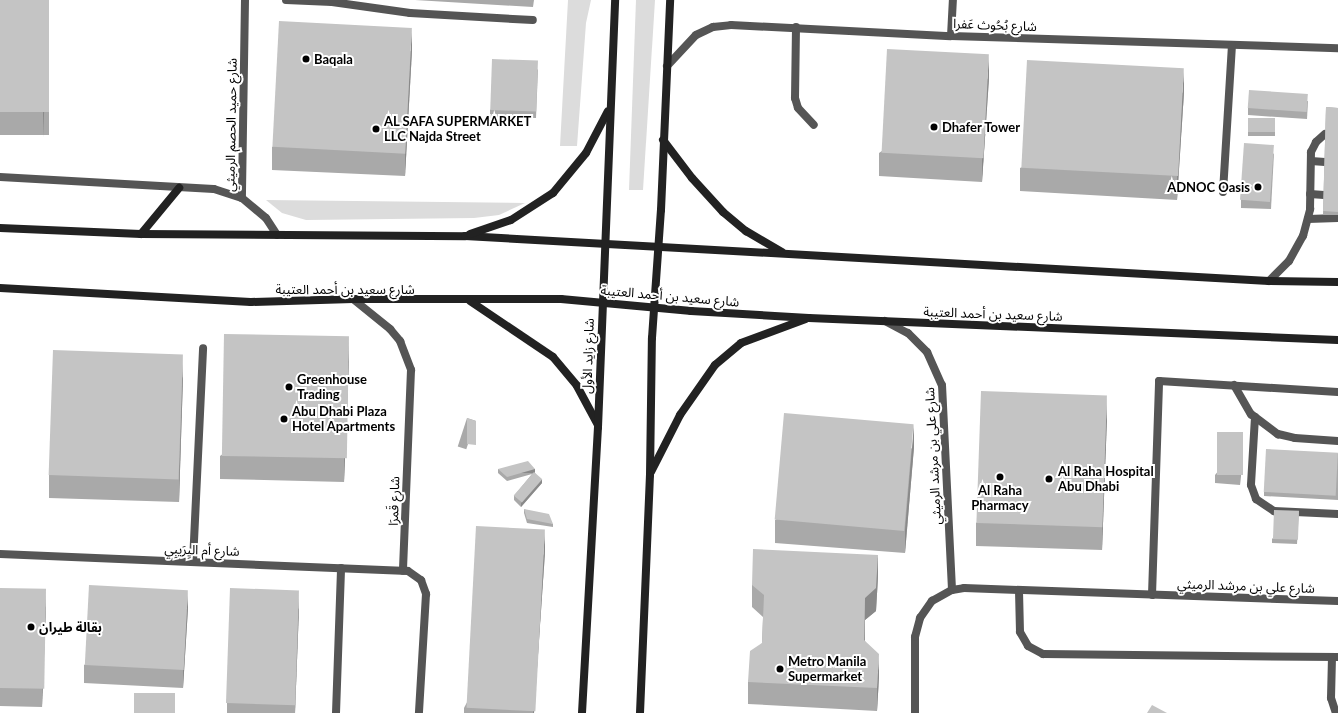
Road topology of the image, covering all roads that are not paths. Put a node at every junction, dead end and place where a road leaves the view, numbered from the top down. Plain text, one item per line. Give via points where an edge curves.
1 (245, 0) edge
2 (286, 0) edge
3 (615, 0) edge
4 (670, 0) edge
5 (952, 0) edge
6 (332, 1) edge
7 (533, 20) dead end
8 (796, 27) junction
9 (951, 36) junction
10 (1232, 45) junction
11 (1338, 48) edge
12 (667, 66) junction
13 (609, 109) junction
14 (814, 124) dead end
15 (1325, 134) edge
16 (663, 140) junction
17 (1311, 161) junction
18 (1325, 162) edge
19 (0, 177) edge
20 (179, 188) junction
21 (1223, 192) dead end
22 (1310, 194) junction
23 (1324, 195) edge
24 (242, 198) junction
25 (1338, 218) edge
26 (1308, 219) junction
27 (0, 228) edge
28 (141, 234) junction
29 (277, 235) junction
30 (464, 236) junction
31 (605, 243) junction
32 (659, 245) junction
33 (784, 254) junction
34 (1269, 281) junction
35 (1338, 282) edge
36 (0, 288) edge
37 (353, 299) junction
38 (469, 301) junction
39 (602, 302) junction
40 (654, 308) junction
41 (809, 318) junction
42 (885, 321) junction
43 (1338, 340) edge
44 (203, 348) dead end
45 (1234, 385) junction
46 (1338, 392) edge
47 (1255, 417) junction
48 (598, 427) junction
49 (1338, 441) edge
50 (650, 475) junction
51 (1338, 514) edge
52 (0, 554) edge
53 (194, 562) junction
54 (342, 568) junction
55 (403, 571) junction
56 (952, 590) junction
57 (1019, 591) junction
58 (1152, 595) junction
59 (1338, 601) edge
60 (1335, 657) edge
61 (336, 713) edge
62 (419, 713) edge
63 (582, 713) edge
64 (640, 713) edge
65 (915, 713) edge
66 (1336, 713) edge

1 - 24 street, شارع حميد الحصم الرميثي
2 - 6 street
3 - 13 main road, شارع زايد الأول
4 - 12 main road
5 - 9 street
6 - 7 street via 410,13
8 - 9 street, شارع بُحُوث عَفرا
8 - 12 street, شارع بُحُوث عَفرا via 713,27 688,42
8 - 14 street via 795,98 798,108
9 - 10 street, شارع بُحُوث عَفرا
10 - 11 street, شارع بُحُوث عَفرا
10 - 21 street
12 - 16 main road
13 - 30 main road via 586,153 552,193 511,220
13 - 31 main road, شارع زايد الأول
15 - 17 street via 1316,142 1311,152
16 - 32 main road
16 - 33 main road via 695,182 723,212 746,231
17 - 18 street
17 - 22 street
19 - 20 street
20 - 24 street via 214,189
20 - 28 main road
22 - 23 street
22 - 26 street
24 - 29 street, شارع حميد الحصم الرميثي via 266,218
25 - 26 street
26 - 34 street via 1297,249 1280,272
27 - 28 main road
28 - 29 main road
29 - 30 main road
30 - 31 main road
31 - 32 main road
31 - 39 main road, شارع زايد الأول
32 - 33 main road
32 - 40 main road
33 - 34 main road
34 - 35 main road
36 - 37 main road, شارع سعيد بن أحمد العتيبة via 251,302
37 - 38 main road, شارع سعيد بن أحمد العتيبة
37 - 55 street, شارع قَمرَا via 390,329 400,341 411,370
38 - 39 main road, شارع سعيد بن أحمد العتيبة via 541,299
38 - 48 main road via 553,357 584,397
39 - 40 main road, شارع سعيد بن أحمد العتيبة
39 - 48 main road, شارع زايد الأول
40 - 41 main road, شارع سعيد بن أحمد العتيبة
40 - 50 main road
41 - 42 main road, شارع سعيد بن أحمد العتيبة
41 - 50 main road via 741,343 715,365 680,414
42 - 43 main road, شارع سعيد بن أحمد العتيبة
42 - 56 street, شارع علي بن مرشد الرميثي via 908,333 927,352 942,385
44 - 53 street
45 - 46 street
45 - 47 street via 1241,401
45 - 58 street via 1159,382
47 - 49 street via 1278,434 1294,438
47 - 51 street via 1251,485 1261,504 1274,511
48 - 63 main road, شارع زايد الأول
50 - 64 main road
52 - 53 street, شارع أم اليِرَيبِي
53 - 54 street, شارع أم اليِرَيبِي
54 - 55 street, شارع أم اليِرَيبِي
54 - 61 street
55 - 62 street via 408,571 421,580 426,594
56 - 57 street, شارع علي بن مرشد الرميثي via 964,588
56 - 65 street, شارع علي بن مرشد الرميثي via 932,601 920,618 915,637
57 - 58 street, شارع علي بن مرشد الرميثي
57 - 60 street via 1020,632 1028,646 1043,654
58 - 59 street, شارع علي بن مرشد الرميثي
60 - 66 street via 1331,691

